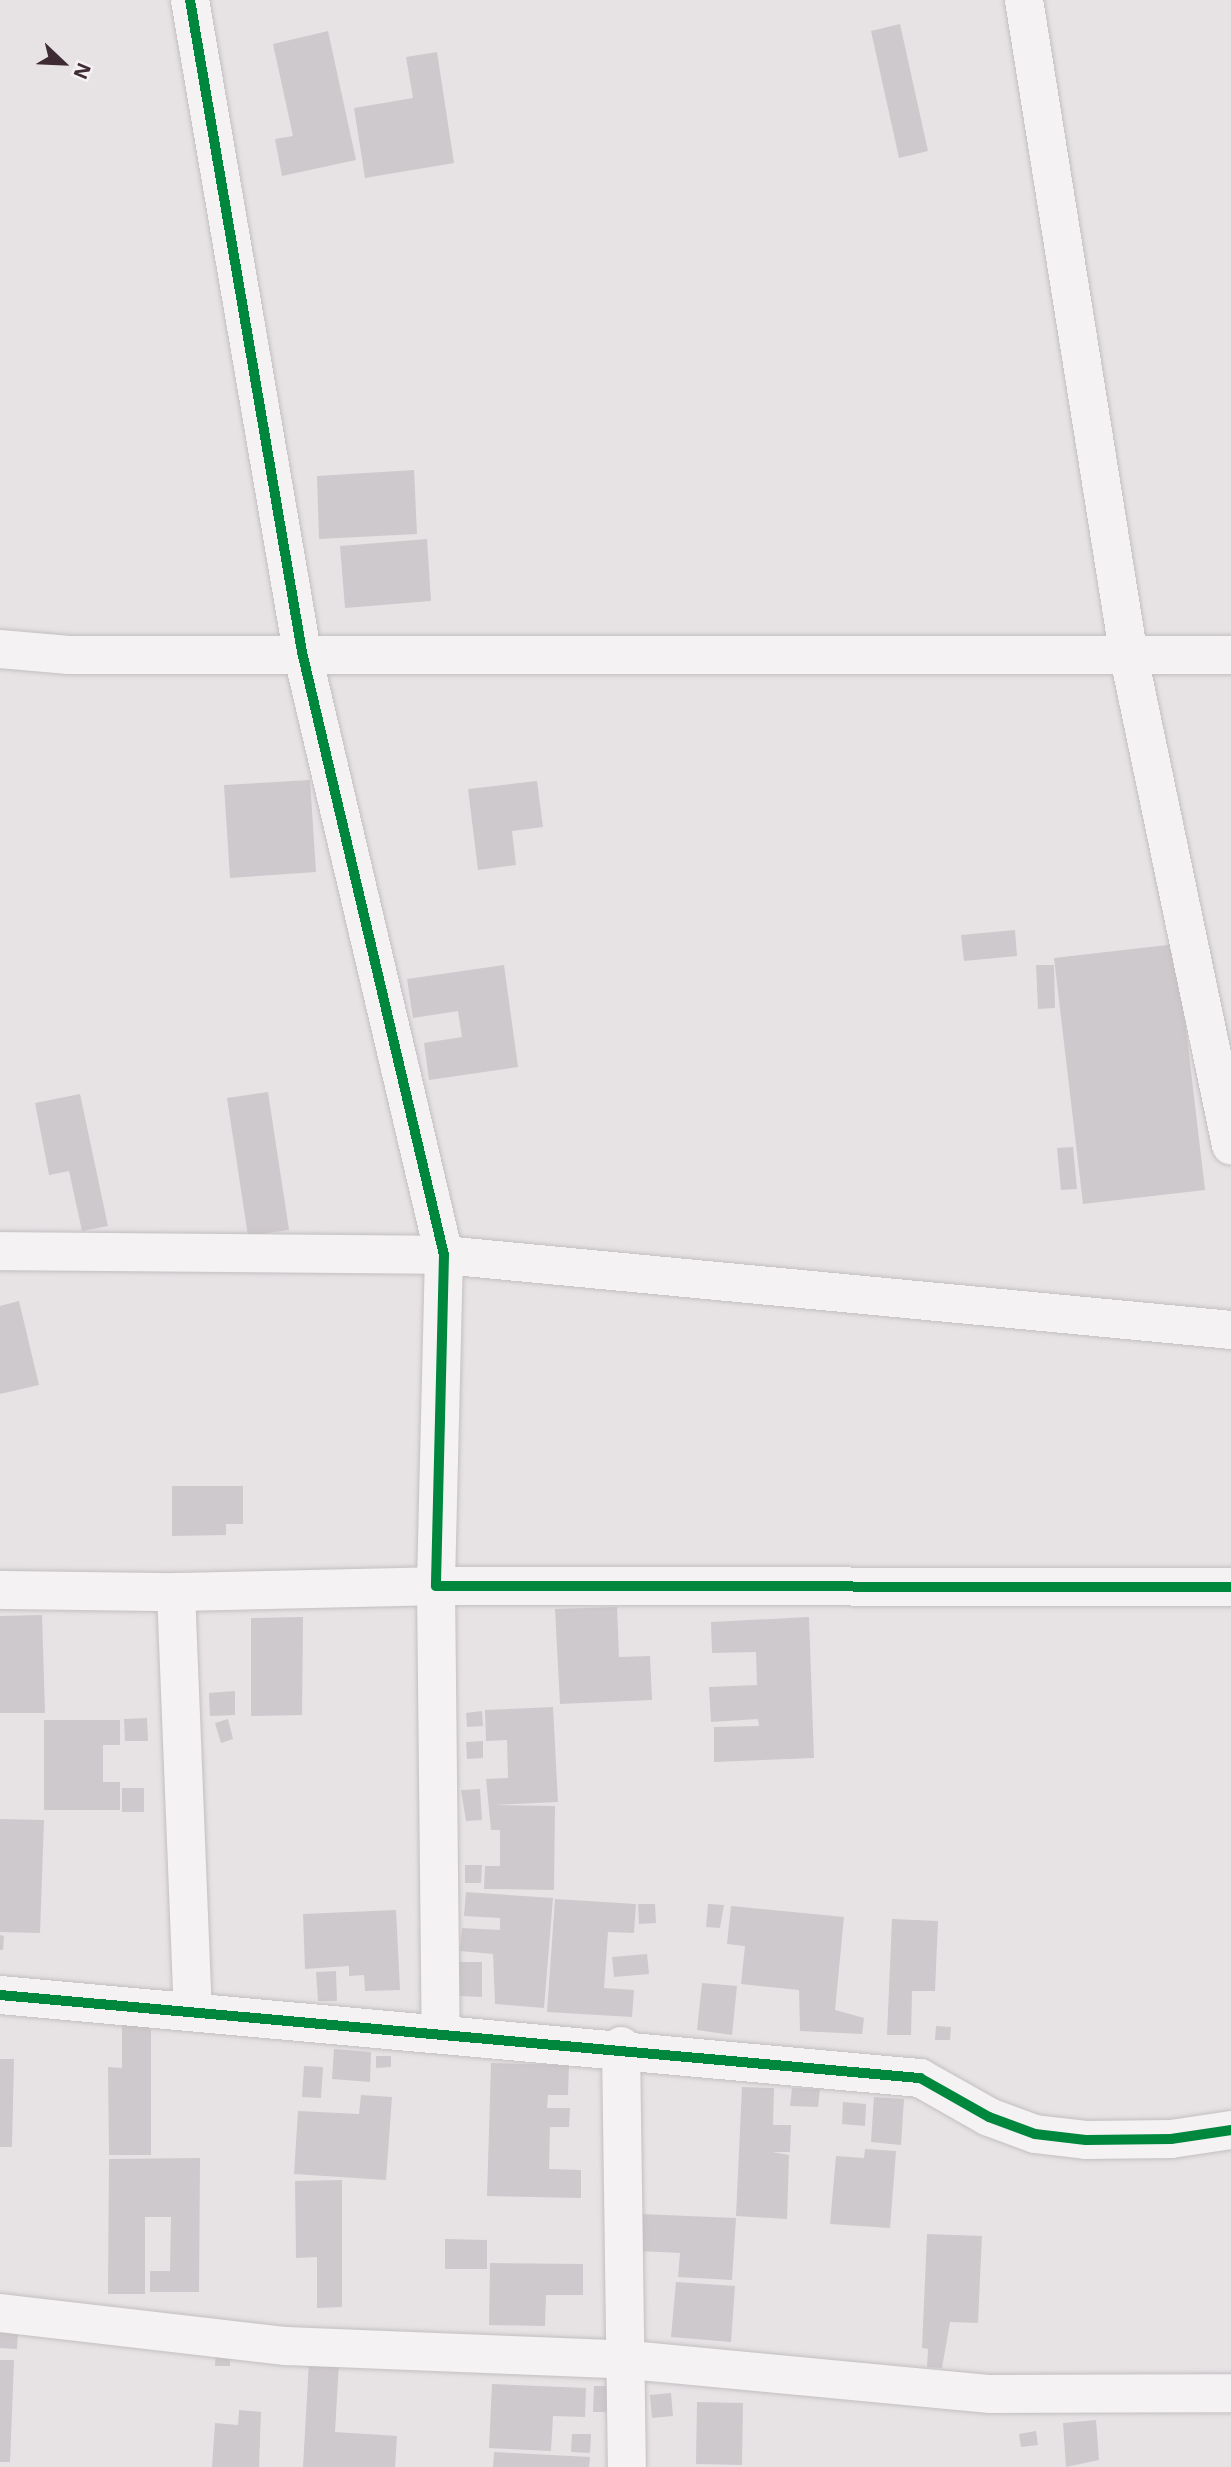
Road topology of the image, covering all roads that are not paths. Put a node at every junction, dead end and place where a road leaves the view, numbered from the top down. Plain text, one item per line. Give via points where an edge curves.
1 (190, 0) edge
2 (1024, 0) edge
3 (0, 649) edge
4 (302, 652) junction
5 (1231, 655) edge
6 (1129, 657) junction
7 (1231, 1145) edge
8 (0, 1251) edge
9 (444, 1255) junction
10 (1231, 1330) edge
11 (436, 1586) junction
12 (1231, 1587) edge
13 (0, 1590) edge
14 (176, 1592) junction
15 (0, 1994) edge
16 (193, 2009) junction
17 (440, 2031) junction
18 (621, 2046) junction
19 (1231, 2130) edge
20 (0, 2313) edge
21 (630, 2360) junction
22 (1231, 2393) edge
23 (627, 2467) edge

1 - 4 street
2 - 6 street
3 - 4 street via 69,655
4 - 6 street
4 - 9 street
5 - 6 street
6 - 7 street
8 - 9 street
9 - 10 street
9 - 11 street
11 - 12 street
11 - 14 street
11 - 17 street
13 - 14 street
14 - 16 street
15 - 16 street
16 - 17 street via 361,2029
17 - 18 street
18 - 19 street via 920,2078 989,2117 1035,2134 1171,2139
18 - 21 street
20 - 21 street via 286,2346
21 - 22 street via 990,2393
21 - 23 street

